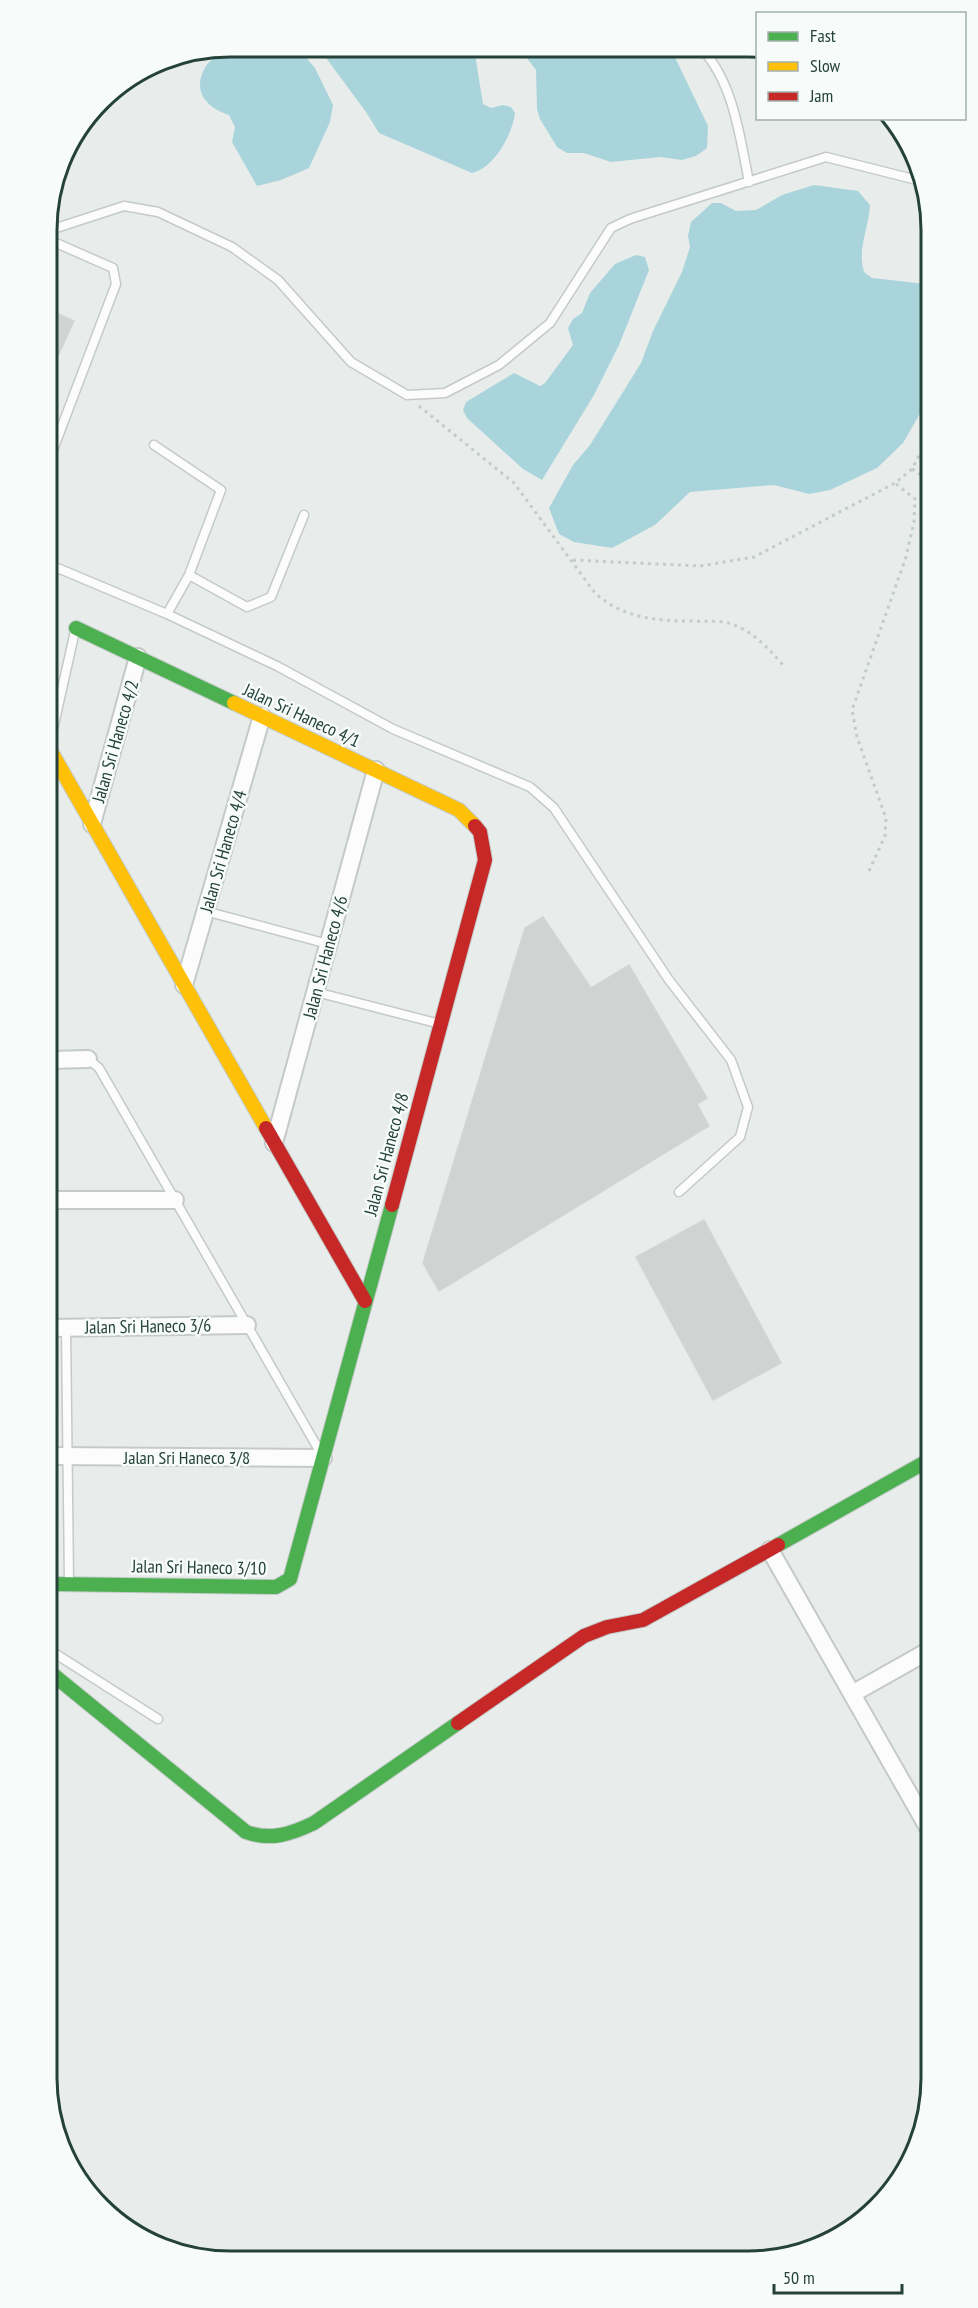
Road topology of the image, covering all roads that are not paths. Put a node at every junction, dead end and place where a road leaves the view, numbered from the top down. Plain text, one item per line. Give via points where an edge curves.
1 (709, 57) edge
2 (913, 179) edge
3 (749, 182) junction
4 (57, 228) edge
5 (57, 243) edge
6 (57, 439) edge
7 (154, 445) dead end
8 (304, 515) dead end
9 (57, 568) edge
10 (189, 575) junction
11 (167, 614) junction
12 (76, 628) joint
13 (138, 657) junction
14 (57, 712) edge
15 (262, 716) junction
16 (57, 762) edge
17 (376, 770) junction
18 (92, 824) junction
19 (484, 860) joint
20 (205, 911) junction
21 (328, 944) junction
22 (184, 985) junction
23 (316, 992) junction
24 (440, 1024) junction
25 (88, 1059) joint
26 (57, 1060) edge
27 (274, 1143) junction
28 (679, 1192) dead end
29 (57, 1200) edge
30 (175, 1200) junction
31 (365, 1301) junction
32 (247, 1325) junction
33 (58, 1328) edge
34 (57, 1456) edge
35 (69, 1456) junction
36 (323, 1458) junction
37 (921, 1465) edge
38 (770, 1550) junction
39 (69, 1583) junction
40 (57, 1584) edge
41 (57, 1655) edge
42 (921, 1655) edge
43 (57, 1678) edge
44 (852, 1694) junction
45 (158, 1719) dead end
46 (921, 1815) edge

1 - 3 lane via 736,117
2 - 3 lane via 826,157
3 - 4 lane via 611,228 550,323 499,365 445,393 407,394 351,362 269,273 232,247 158,212 124,206
5 - 6 lane via 113,268 116,284
7 - 10 lane via 221,490
8 - 10 lane via 271,597 247,607
9 - 11 lane
10 - 11 lane
11 - 28 lane via 277,666 393,729 530,787 554,808 669,980 731,1060 748,1107 740,1137
12 - 13 street, Jalan Sri Haneco 4/1
12 - 14 lane
13 - 15 street, Jalan Sri Haneco 4/1
13 - 18 street, Jalan Sri Haneco 4/2
15 - 17 street, Jalan Sri Haneco 4/1
15 - 20 street, Jalan Sri Haneco 4/4
16 - 18 street
17 - 19 street, Jalan Sri Haneco 4/1 via 459,810 480,832
17 - 21 street, Jalan Sri Haneco 4/6
18 - 22 street
19 - 24 street, Jalan Sri Haneco 4/8
20 - 21 lane
20 - 22 street, Jalan Sri Haneco 4/4
21 - 23 street, Jalan Sri Haneco 4/6
22 - 27 street
23 - 24 lane
23 - 27 street, Jalan Sri Haneco 4/6
24 - 31 street, Jalan Sri Haneco 4/8
25 - 26 street
25 - 30 lane via 99,1068
27 - 31 street
29 - 30 street
30 - 32 lane
31 - 36 street, Jalan Sri Haneco 4/8
32 - 33 street, Jalan Sri Haneco 3/6
32 - 36 lane
33 - 35 lane
34 - 35 street, Jalan Sri Haneco 3/8
35 - 36 street, Jalan Sri Haneco 3/8
35 - 39 lane
36 - 39 street, Jalan Sri Haneco 3/10 via 290,1579 276,1587
37 - 38 street
38 - 43 street via 643,1620 584,1636 314,1823 287,1837 262,1839 246,1833
38 - 44 street
39 - 40 street, Jalan Sri Haneco 3/10
41 - 45 lane
42 - 44 street
44 - 46 street

